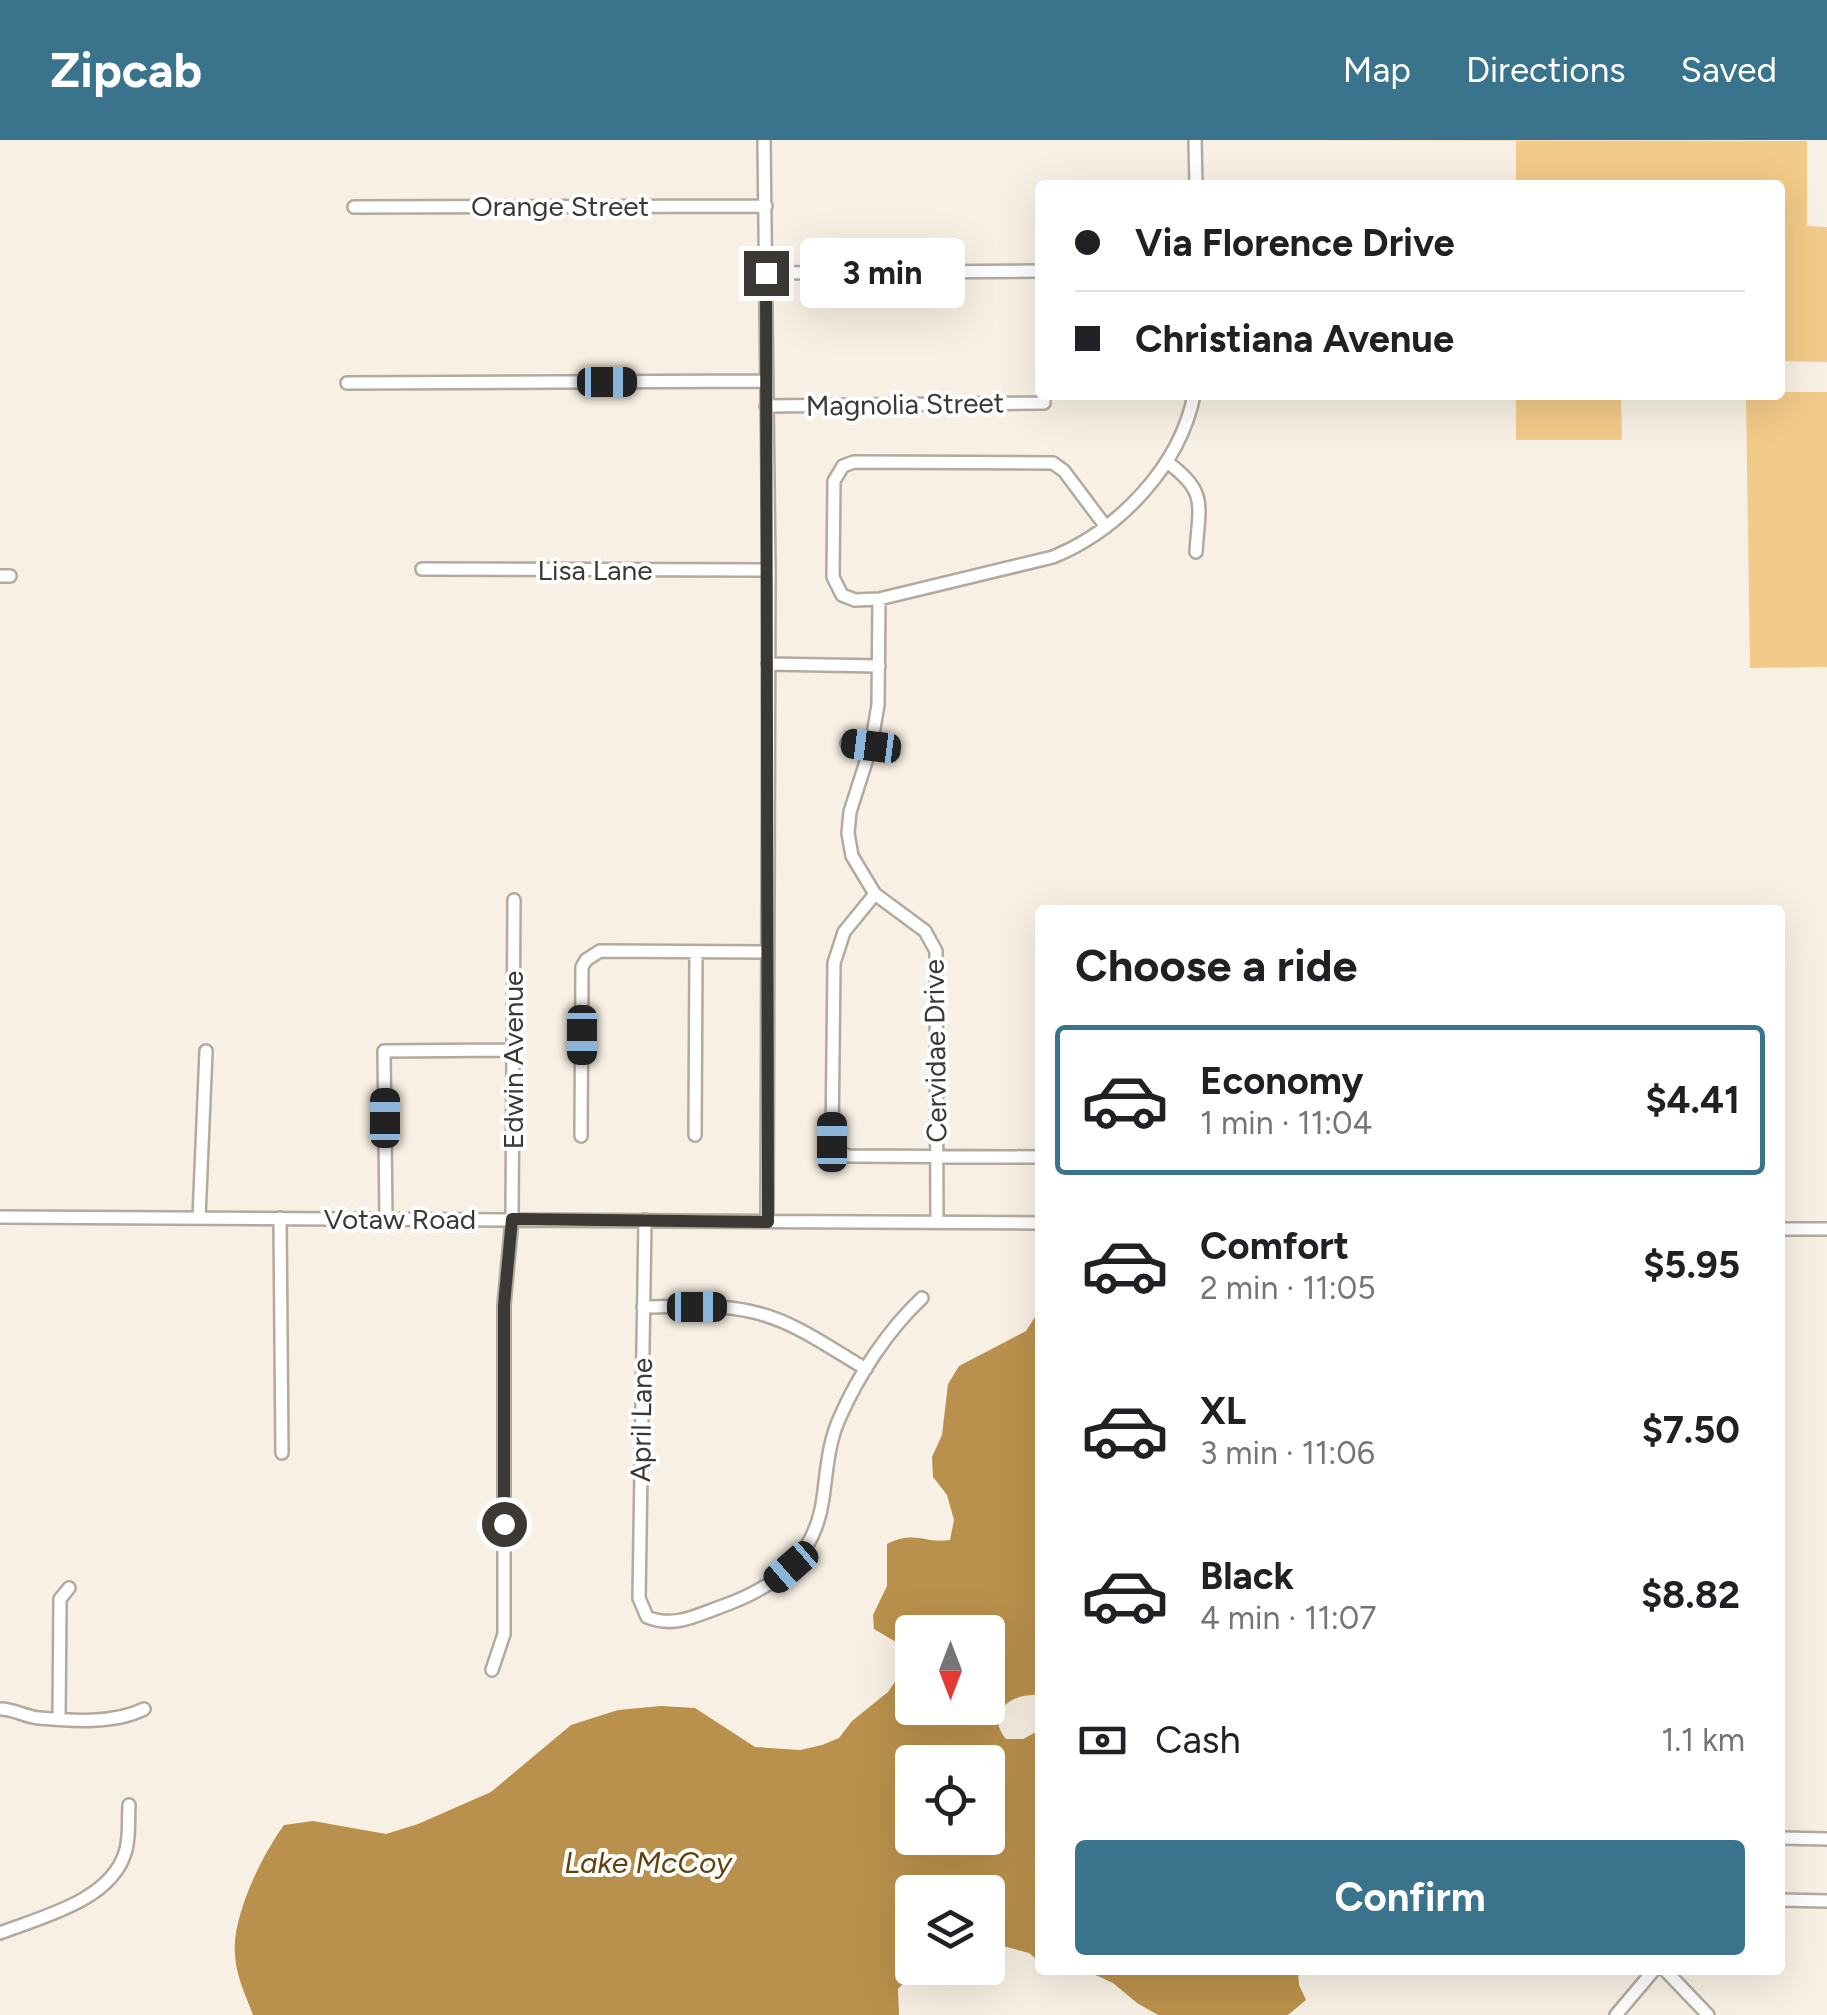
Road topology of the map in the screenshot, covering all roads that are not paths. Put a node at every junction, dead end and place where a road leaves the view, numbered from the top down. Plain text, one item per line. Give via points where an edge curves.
1 (764, 140) edge
2 (1196, 140) edge
3 (1196, 180) edge
4 (354, 206) dead end
5 (766, 206) junction
6 (1035, 271) edge
7 (766, 273) junction
8 (766, 380) junction
9 (347, 383) dead end
10 (1035, 399) edge
11 (1193, 400) edge
12 (766, 406) junction
13 (1167, 462) junction
14 (1106, 527) junction
15 (1196, 552) dead end
16 (422, 569) dead end
17 (769, 570) junction
18 (879, 599) junction
19 (768, 664) junction
20 (879, 666) junction
21 (848, 744) dead end
22 (871, 746) junction
23 (875, 894) junction
24 (514, 900) dead end
25 (696, 952) junction
26 (768, 952) junction
27 (206, 1050) dead end
28 (513, 1050) junction
29 (695, 1135) dead end
30 (581, 1136) dead end
31 (938, 1157) junction
32 (1035, 1157) edge
33 (0, 1218) edge
34 (200, 1218) junction
35 (280, 1218) junction
36 (386, 1219) junction
37 (512, 1219) junction
38 (645, 1220) junction
39 (768, 1222) junction
40 (937, 1222) junction
41 (1035, 1223) edge
42 (1785, 1228) edge
43 (1827, 1229) edge
44 (922, 1298) dead end
45 (642, 1307) junction
46 (866, 1369) junction
47 (282, 1453) dead end
48 (70, 1588) dead end
49 (492, 1670) dead end
50 (0, 1709) edge
51 (144, 1709) dead end
52 (59, 1718) junction
53 (129, 1805) dead end
54 (1785, 1838) edge
55 (1827, 1839) edge
56 (1785, 1900) edge
57 (1827, 1901) edge
58 (0, 1933) edge
59 (1650, 1975) edge
60 (1670, 1975) edge
61 (1616, 2015) edge
62 (1708, 2015) edge

1 - 5 street
2 - 3 street
4 - 5 street, Orange Street
5 - 7 street
6 - 7 street
7 - 8 street
8 - 9 street, Magnolia Street
8 - 12 street
10 - 12 street, Magnolia Street
11 - 13 street
12 - 17 street
13 - 14 street
13 - 15 street via 1198,492
14 - 18 street via 1054,557
14 - 18 street via 1053,463 843,466 834,481 833,577 842,595
16 - 17 street, Lisa Lane
17 - 19 street
18 - 20 street, Cervidae Drive
19 - 20 street
19 - 26 street
20 - 22 street, Cervidae Drive
21 - 22 street
22 - 23 street, Cervidae Drive via 848,833 852,856
23 - 31 street, Cervidae Drive via 925,930 936,951
23 - 31 street via 844,932 834,963 832,1142 848,1156
24 - 28 street, Edwin Avenue
25 - 26 street
25 - 29 street
25 - 30 street via 600,951 586,960
26 - 39 street
27 - 34 street
28 - 36 street via 384,1051
28 - 37 street, Edwin Avenue
31 - 32 street
31 - 40 street, Cervidae Drive
33 - 34 street, Votaw Road
34 - 35 street, Votaw Road
35 - 36 street, Votaw Road
35 - 47 street
36 - 37 street, Votaw Road
37 - 38 street, Votaw Road
37 - 49 street, Edwin Avenue via 504,1305 504,1634
38 - 39 street, Votaw Road
38 - 45 street, April Lane
39 - 40 street, Votaw Road
40 - 41 street, Votaw Road
42 - 43 street
44 - 46 street
45 - 46 street via 754,1312 783,1321
45 - 46 street, April Lane via 639,1598 647,1616 660,1622 767,1588 791,1567 818,1524 832,1439
48 - 52 street via 60,1599
50 - 52 street
51 - 52 street via 124,1719
53 - 58 street via 126,1852 104,1885
54 - 55 street
56 - 57 street
59 - 61 street
60 - 62 street

